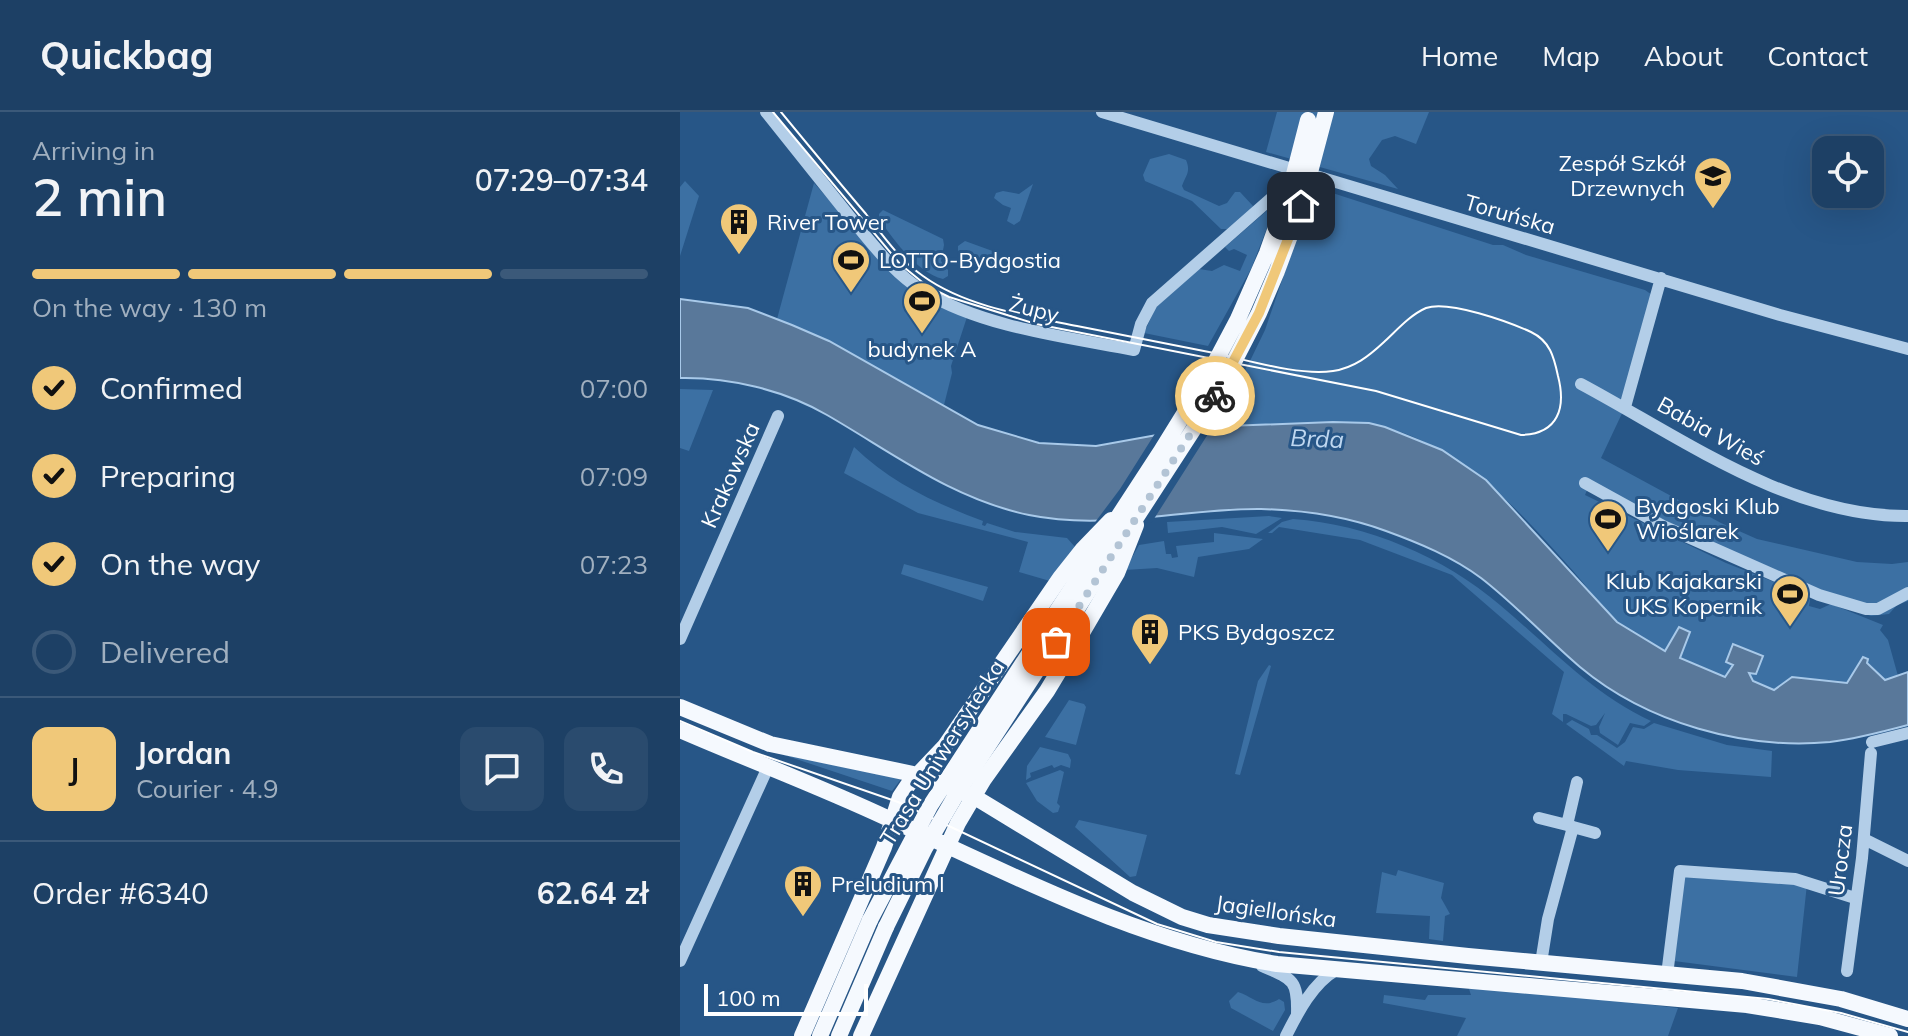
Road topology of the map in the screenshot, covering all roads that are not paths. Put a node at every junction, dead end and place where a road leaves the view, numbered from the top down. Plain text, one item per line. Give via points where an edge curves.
1 (766, 112) edge
2 (1102, 112) edge
3 (1326, 112) edge
4 (1309, 116) edge
5 (1290, 170) junction
6 (1661, 278) junction
7 (1908, 349) edge
8 (1581, 384) dead end
9 (1625, 407) junction
10 (778, 416) dead end
11 (1585, 483) dead end
12 (1133, 509) junction
13 (1908, 516) edge
14 (1908, 593) edge
15 (680, 639) edge
16 (680, 707) edge
17 (680, 730) edge
18 (1908, 733) edge
19 (768, 767) junction
20 (918, 775) junction
21 (1577, 782) dead end
22 (973, 796) junction
23 (1539, 818) dead end
24 (891, 820) junction
25 (1570, 826) junction
26 (1595, 833) dead end
27 (1864, 839) junction
28 (947, 847) junction
29 (1908, 861) edge
30 (1855, 898) junction
31 (1245, 959) junction
32 (680, 961) edge
33 (1541, 963) junction
34 (1338, 969) junction
35 (1847, 971) dead end
36 (1667, 975) junction
37 (1297, 1014) junction
38 (1908, 1019) edge
39 (1866, 1033) edge
40 (802, 1036) edge
41 (820, 1036) edge
42 (839, 1036) edge
43 (861, 1036) edge
44 (1286, 1036) edge
45 (1890, 1036) edge

1 - 5 street, Żupy via 887,261 921,291 1002,322 1134,350 1152,303 1275,195
2 - 5 street, Toruńska
3 - 12 main road, bridge via 1301,206 1259,313 1221,387
4 - 12 main road, bridge via 1286,200 1238,319
5 - 6 street, Toruńska
6 - 7 street, Toruńska
6 - 9 street, Babia Wieś
8 - 9 street
9 - 13 street, Babia Wieś via 1789,494 1853,512
10 - 15 street, Krakowska
11 - 14 street via 1663,526 1819,595 1878,609
12 - 20 main road, bridge via 1083,549 964,720
12 - 22 main road, bridge via 1111,583 1047,691
12 - 41 main road, Trasa Uniwersytecka, bridge via 930,806 870,920
12 - 42 main road, Trasa Uniwersytecka, bridge via 925,848
16 - 20 main road, Jagiellońska via 770,744
17 - 19 main road
18 - 27 street, Urocza via 1871,747
19 - 24 main road
19 - 32 street
20 - 22 main road, Jagiellońska
20 - 24 main road via 900,797
21 - 25 street
22 - 28 main road
22 - 33 main road, Jagiellońska via 1133,893 1208,925
23 - 25 street
24 - 28 main road
24 - 40 main road
25 - 26 street
25 - 33 street
27 - 29 street
27 - 30 street, Urocza
28 - 31 main road via 1124,923
28 - 43 main road
30 - 35 street, Urocza
30 - 36 street via 1795,879 1680,871
31 - 34 main road
31 - 37 street via 1291,978 1298,992
33 - 36 main road, Jagiellońska
34 - 37 street via 1323,978
34 - 39 main road via 1747,1005 1820,1017
36 - 38 main road, Jagiellońska via 1795,990
37 - 44 street
39 - 45 main road

